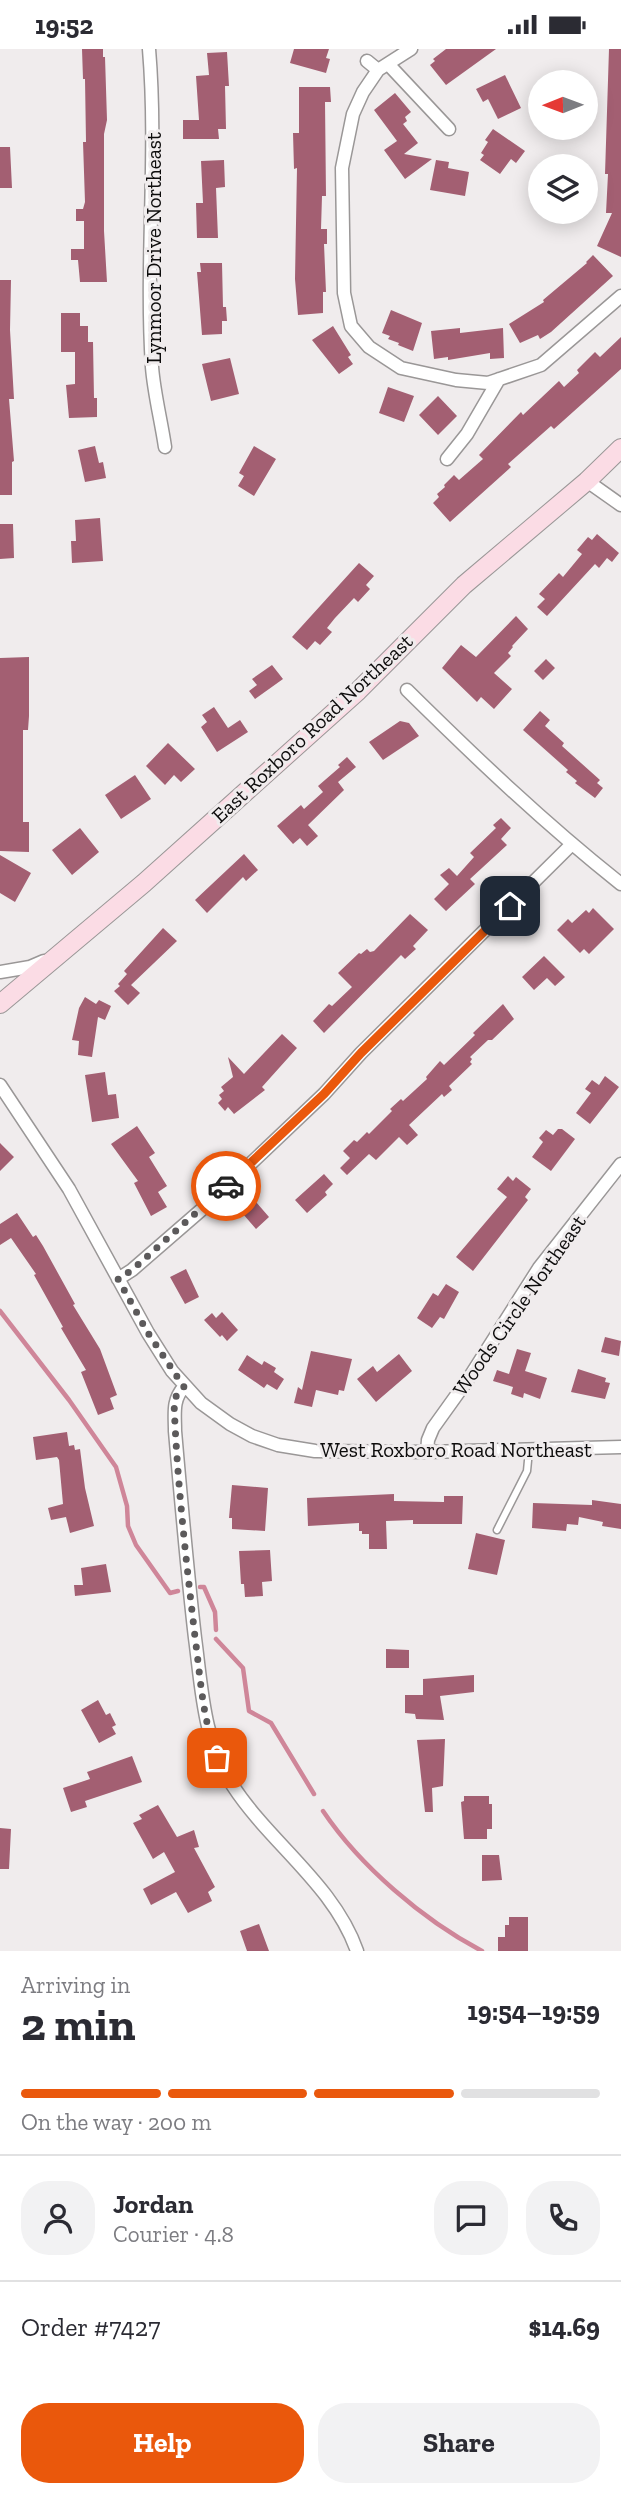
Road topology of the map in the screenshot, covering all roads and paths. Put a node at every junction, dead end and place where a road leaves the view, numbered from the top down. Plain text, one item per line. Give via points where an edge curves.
1 (149, 49) edge
2 (411, 49) edge
3 (367, 61) dead end
4 (384, 67) junction
5 (449, 129) dead end
6 (621, 296) edge
7 (499, 379) junction
8 (165, 447) dead end
9 (621, 448) edge
10 (447, 459) dead end
11 (587, 481) junction
12 (621, 505) edge
13 (407, 690) dead end
14 (571, 845) junction
15 (621, 884) edge
16 (57, 955) junction
17 (0, 972) edge
18 (0, 1004) edge
19 (0, 1085) edge
20 (5, 1098) edge
21 (621, 1164) edge
22 (118, 1279) junction
23 (184, 1387) junction
24 (621, 1447) edge
25 (529, 1450) junction
26 (426, 1452) junction
27 (497, 1530) dead end
28 (357, 1951) edge

1 - 8 street, Lynmoor Drive Northeast via 153,98 152,369
2 - 4 street
3 - 4 street
4 - 5 street
4 - 7 street via 363,92 353,114 342,168 344,293 351,326 369,347 401,368 456,380 488,383
6 - 7 street via 541,365
7 - 10 street
9 - 11 main road, East Roxboro Road Northeast
11 - 12 street
11 - 16 main road, East Roxboro Road Northeast via 464,585 358,691
13 - 14 street
14 - 15 street
14 - 22 street via 324,1094 207,1205
16 - 17 street via 30,967
16 - 18 main road, East Roxboro Road Northeast
19 - 20 street, West Roxboro Road Northeast
20 - 22 street, West Roxboro Road Northeast via 69,1189
21 - 26 street, Woods Circle Northeast via 539,1268 433,1428
22 - 23 street, West Roxboro Road Northeast
23 - 26 street, West Roxboro Road Northeast via 230,1424 278,1445 315,1451
23 - 28 street via 174,1402 175,1431 191,1616 207,1728 233,1786 336,1910
24 - 25 street, West Roxboro Road Northeast
25 - 26 street, West Roxboro Road Northeast
25 - 27 lane via 527,1471

